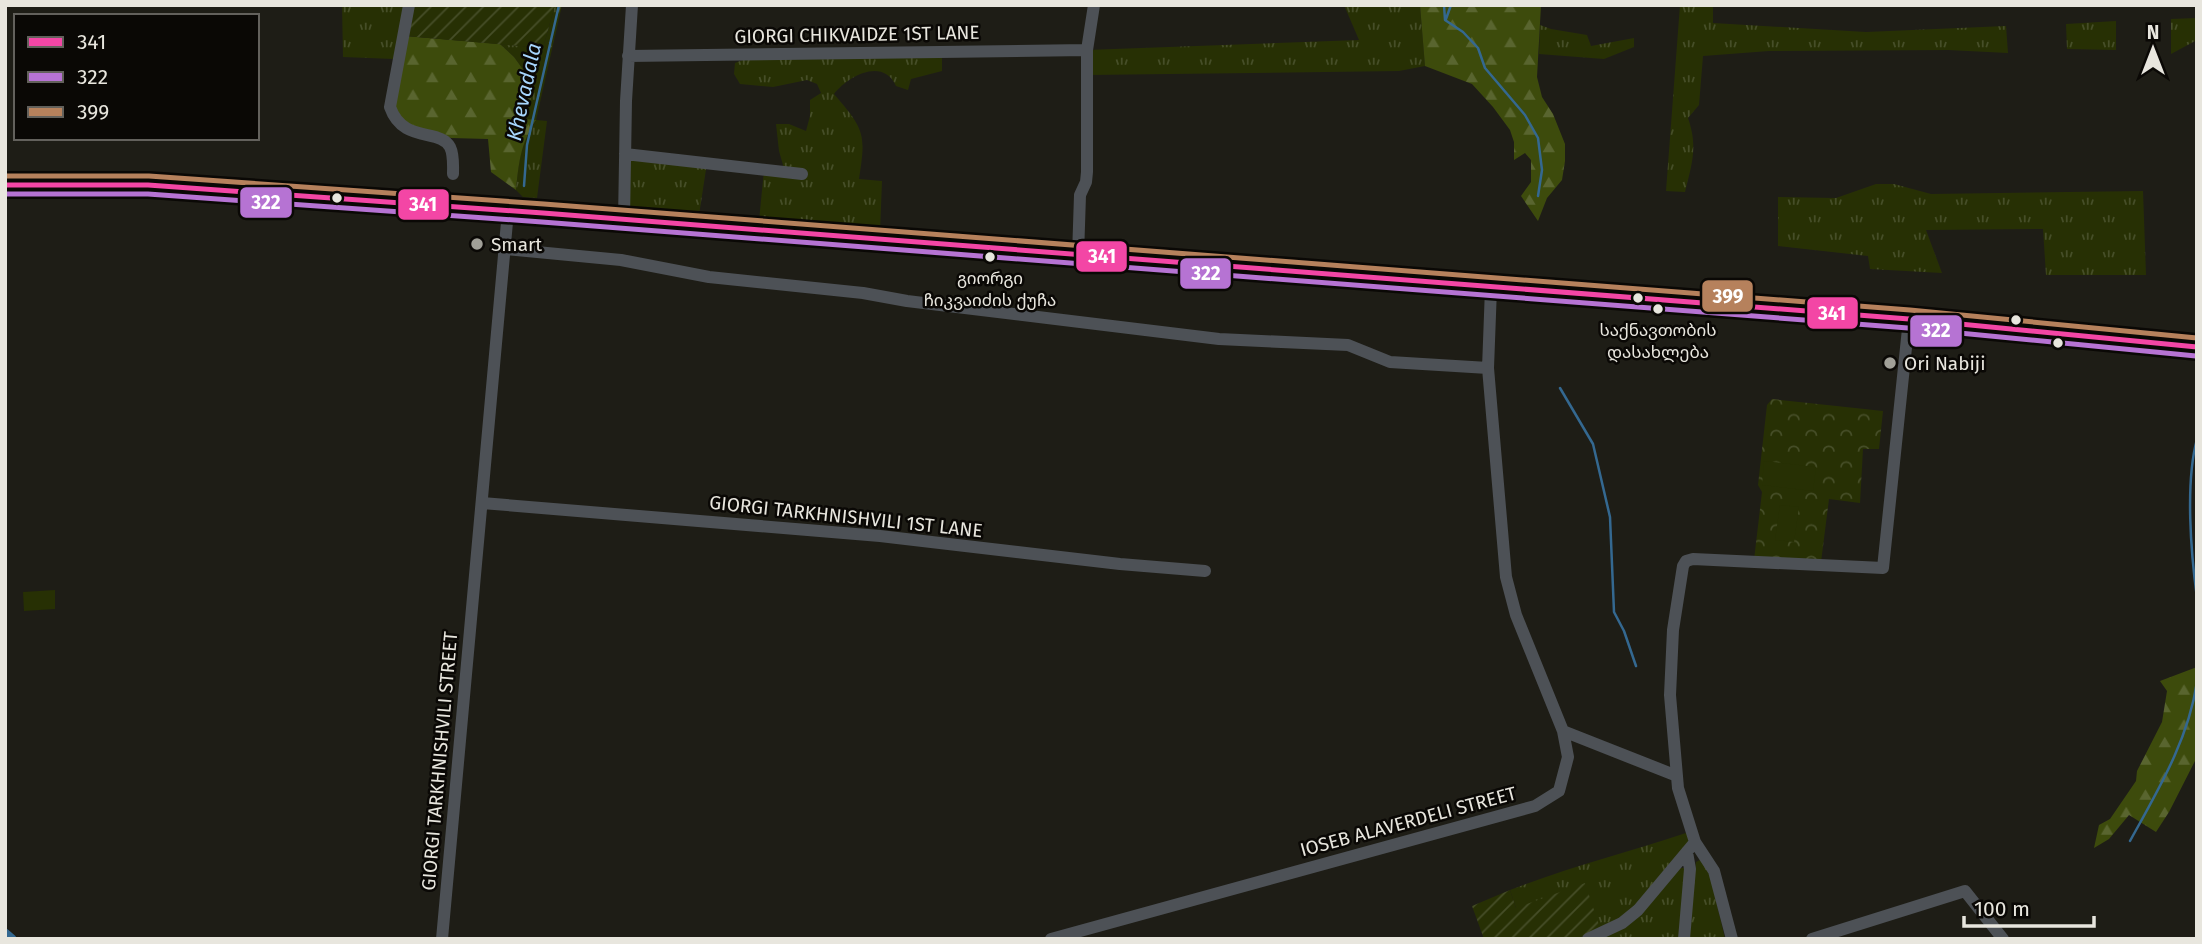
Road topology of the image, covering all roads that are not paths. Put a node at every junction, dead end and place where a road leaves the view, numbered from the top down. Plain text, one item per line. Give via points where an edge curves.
1 (409, 5) edge
2 (632, 5) edge
3 (1094, 5) edge
4 (1087, 50) junction
5 (628, 56) junction
6 (625, 154) junction
7 (453, 174) dead end
8 (802, 174) dead end
9 (5, 185) edge
10 (508, 211) junction
11 (624, 220) junction
12 (505, 249) junction
13 (1078, 256) junction
14 (1491, 288) junction
15 (1909, 319) junction
16 (2197, 347) edge
17 (1488, 368) junction
18 (482, 503) junction
19 (1205, 571) dead end
20 (1563, 731) junction
21 (1677, 776) junction
22 (1691, 847) junction
23 (442, 939) edge
24 (1051, 939) edge
25 (1588, 939) edge
26 (1684, 939) edge
27 (1732, 939) edge
28 (1812, 939) edge
29 (2003, 939) edge

1 - 7 street via 390,107 394,119 411,132 449,144
2 - 5 street
3 - 4 street
4 - 5 street, GIORGI CHIKVAIDZE 1ST LANE
4 - 13 street via 1087,172 1080,195
5 - 6 street
6 - 8 street
6 - 11 street
9 - 10 highway via 148,185
10 - 11 highway
10 - 12 street, GIORGI TARKHNISHVILI STREET
11 - 13 highway
12 - 17 street via 621,260 709,277 1219,339 1348,345 1390,362
12 - 18 street, GIORGI TARKHNISHVILI STREET
13 - 14 highway
14 - 15 highway
14 - 17 street, IOSEB ALAVERDELI STREET
15 - 16 highway
15 - 21 street via 1883,568 1693,559 1683,566 1673,630 1670,695
17 - 20 street, IOSEB ALAVERDELI STREET via 1506,577 1519,624
18 - 19 street, GIORGI TARKHNISHVILI 1ST LANE via 880,536
18 - 23 street, GIORGI TARKHNISHVILI STREET
20 - 21 street
20 - 24 street, IOSEB ALAVERDELI STREET via 1568,757 1559,791 1535,806
21 - 22 street
22 - 25 street via 1638,910
22 - 26 street
22 - 27 street via 1714,871
28 - 29 street via 1965,891

